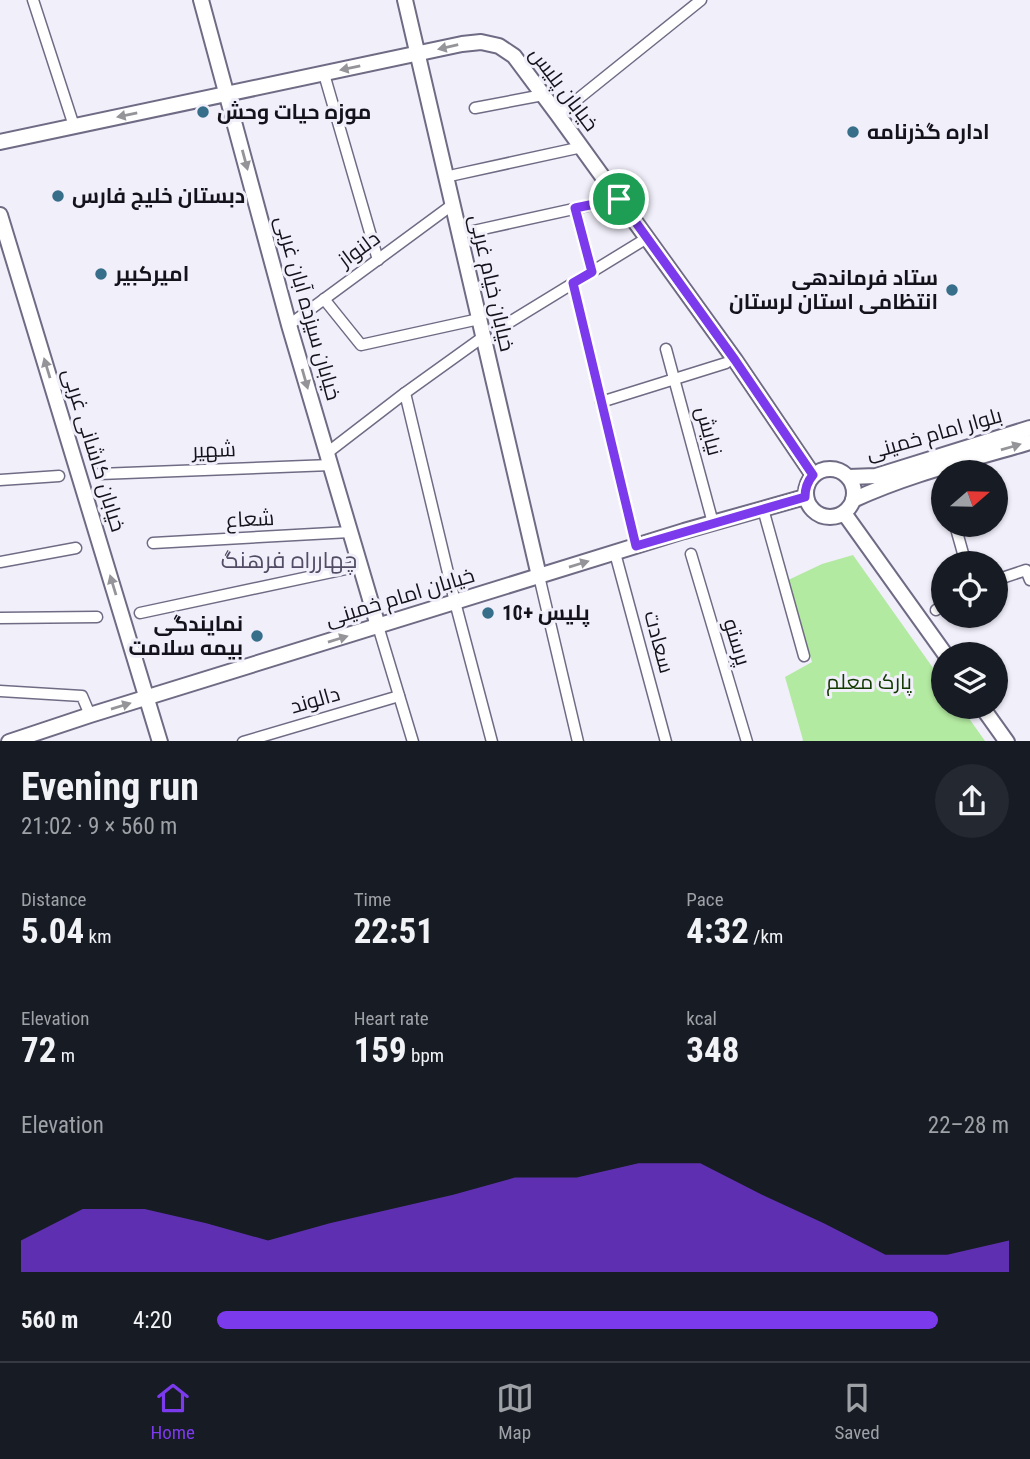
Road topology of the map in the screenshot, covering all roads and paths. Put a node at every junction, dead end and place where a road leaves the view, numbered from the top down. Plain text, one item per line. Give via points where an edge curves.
1 (33, 0) edge
2 (201, 0) edge
3 (405, 0) edge
4 (702, 0) edge
5 (417, 54) junction
6 (324, 74) junction
7 (227, 94) junction
8 (544, 95) junction
9 (475, 108) dead end
10 (558, 115) junction
11 (74, 126) junction
12 (0, 142) edge
13 (582, 147) junction
14 (454, 175) dead end
15 (619, 199) junction
16 (452, 205) junction
17 (575, 208) junction
18 (0, 215) edge
19 (469, 232) dead end
20 (647, 238) junction
21 (378, 260) junction
22 (592, 272) junction
23 (573, 283) junction
24 (324, 299) junction
25 (479, 319) junction
26 (510, 322) dead end
27 (289, 325) junction
28 (483, 337) junction
29 (666, 349) dead end
30 (726, 363) dead end
31 (675, 379) junction
32 (405, 393) junction
33 (601, 402) junction
34 (1030, 428) edge
35 (1030, 442) edge
36 (329, 459) junction
37 (980, 460) edge
38 (99, 474) dead end
39 (60, 475) dead end
40 (813, 475) junction
41 (931, 476) edge
42 (849, 477) junction
43 (0, 480) edge
44 (805, 497) junction
45 (853, 500) junction
46 (763, 509) junction
47 (844, 513) junction
48 (713, 523) junction
49 (350, 532) junction
50 (153, 543) dead end
51 (636, 546) junction
52 (76, 548) dead end
53 (615, 553) junction
54 (691, 554) dead end
55 (0, 562) edge
56 (360, 566) junction
57 (539, 576) junction
58 (1008, 576) edge
59 (1030, 580) edge
60 (455, 602) junction
61 (140, 612) dead end
62 (97, 617) dead end
63 (0, 618) edge
64 (378, 626) junction
65 (936, 642) edge
66 (804, 656) dead end
67 (0, 691) edge
68 (399, 695) junction
69 (147, 698) junction
70 (90, 715) junction
71 (991, 719) edge
72 (9, 741) edge
73 (160, 741) edge
74 (243, 741) edge
75 (413, 741) edge
76 (492, 741) edge
77 (578, 741) edge
78 (666, 741) edge
79 (747, 741) edge
80 (1007, 741) edge

1 - 11 street
2 - 7 main road, خیابان سیزده آبان غربی
3 - 5 main road, خیابان خیام غربی
4 - 10 street
5 -> 6 main road, خیابان پلیس
8 -> 5 main road, خیابان پلیس via 514,56 499,46 481,42
5 - 16 main road, خیابان خیام غربی
6 - 7 main road, خیابان پلیس
6 - 21 street
7 -> 11 main road, خیابان پلیس
7 -> 27 main road, خیابان سیزده آبان غربی
8 - 9 street
8 - 10 main road, خیابان پلیس
10 - 13 main road, خیابان پلیس
11 - 12 main road, خیابان پلیس
13 - 14 street
13 - 15 main road, خیابان پلیس
15 - 17 street
15 - 20 main road, خیابان پلیس
16 - 21 street, دلنواز
16 - 25 main road, خیابان خیام غربی
17 - 19 street
17 - 22 street
69 -> 18 main road, خیابان کاشانی غربی
20 - 22 street
20 - 40 main road, خیابان پلیس
21 - 24 street, دلنواز
22 - 23 street
23 - 26 street
23 - 33 street
24 - 25 street via 362,345
24 - 27 street, دلنواز
25 - 28 main road, خیابان خیام غربی
27 -> 36 main road, خیابان سیزده آبان غربی
28 - 32 street
28 - 57 main road, خیابان خیام غربی
29 - 31 street, نیایش
30 - 31 street
31 - 33 street
31 - 48 street, نیایش
32 - 36 street
32 - 60 street
33 - 51 street
34 - 42 main road, بلوار امام خمینی via 876,476
37 -> 35 main road, بلوار امام خمینی
36 - 38 street, شهیر
36 - 49 main road, خیابان سیزده آبان غربی
39 - 43 street
40 - 42 main road via 835,468
40 - 44 main road
41 - 45 main road, بلوار امام خمینی via 879,488
42 - 45 main road
44 - 46 main road, خیابان امام خمینی
44 - 47 main road via 820,515
45 - 47 main road
46 - 48 main road, خیابان امام خمینی
46 - 66 street
47 - 65 main road
48 - 51 main road, خیابان امام خمینی
49 - 50 street, شعاع
49 - 56 main road, خیابان سیزده آبان غربی
51 - 53 main road, خیابان امام خمینی
52 - 55 street
57 -> 53 main road, خیابان امام خمینی
53 - 78 street, سعادت
54 - 79 street, پرستو
56 - 61 street
56 - 64 main road, خیابان سیزده آبان غربی
57 - 60 main road, خیابان امام خمینی
57 - 77 street
58 - 59 street via 1026,570
60 - 64 main road, خیابان امام خمینی
60 - 76 street
62 - 63 street
64 - 68 street
69 -> 64 main road, خیابان امام خمینی
67 - 70 street via 82,696
68 - 74 street, دالوند
68 - 75 street
70 -> 69 main road, خیابان امام خمینی
69 - 73 main road, خیابان کاشانی غربی
70 - 72 main road, خیابان امام خمینی
71 - 80 main road

